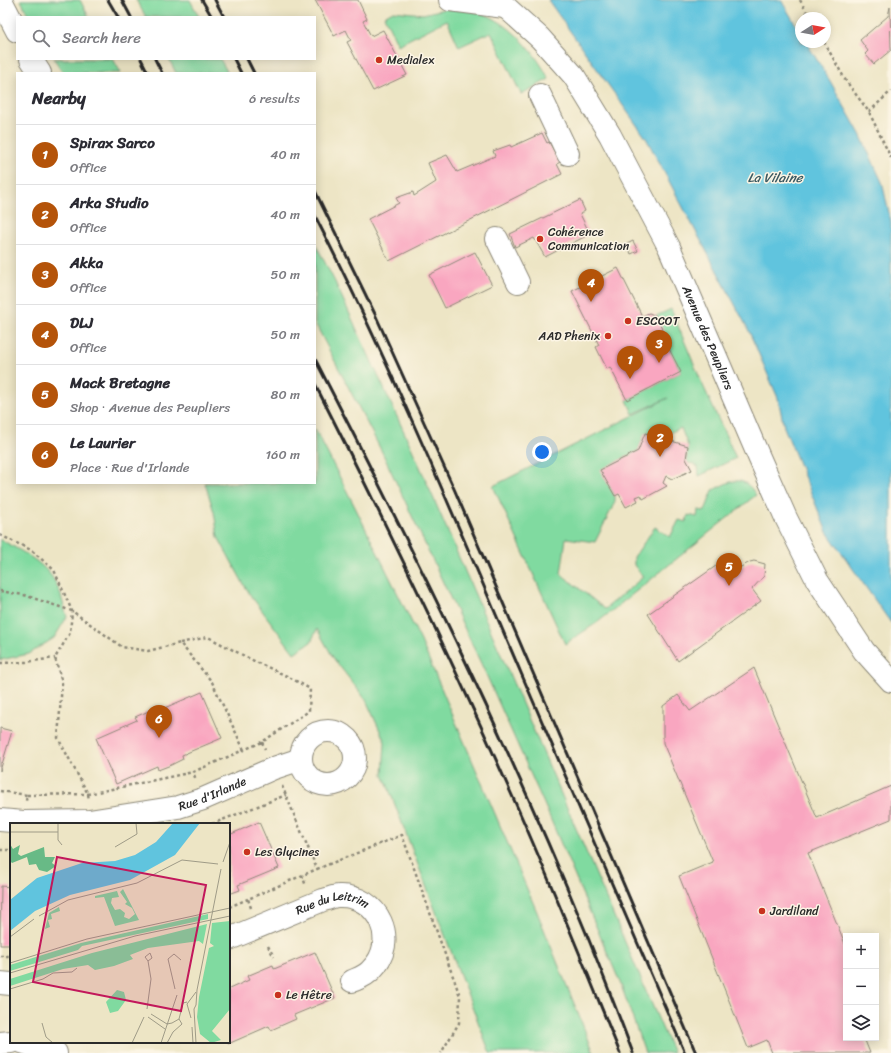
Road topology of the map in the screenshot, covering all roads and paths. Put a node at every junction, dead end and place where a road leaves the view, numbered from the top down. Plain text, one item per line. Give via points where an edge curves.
1 (1, 0) edge
2 (450, 0) edge
3 (800, 0) edge
4 (502, 4) edge
5 (807, 12) edge
6 (16, 29) edge
7 (827, 48) edge
8 (32, 60) edge
9 (39, 72) edge
10 (891, 91) edge
11 (540, 96) dead end
12 (869, 112) junction
13 (568, 154) dead end
14 (891, 158) edge
15 (497, 239) dead end
16 (518, 282) dead end
17 (0, 535) edge
18 (0, 591) edge
19 (72, 611) junction
20 (180, 643) junction
21 (55, 658) junction
22 (0, 663) edge
23 (891, 681) edge
24 (310, 711) dead end
25 (244, 750) dead end
26 (301, 759) dead end
27 (193, 772) dead end
28 (88, 794) junction
29 (27, 795) dead end
30 (286, 795) dead end
31 (0, 820) edge
32 (89, 821) junction
33 (215, 823) edge
34 (248, 899) dead end
35 (230, 907) edge
36 (230, 939) edge
37 (352, 981) dead end
38 (0, 983) edge
39 (10, 984) edge
40 (10, 1042) edge
41 (0, 1043) edge
42 (25, 1043) edge
43 (56, 1053) edge

1 - 6 street
2 - 4 street, Avenue des Peupliers
3 - 5 path
4 - 23 street, Avenue des Peupliers via 540,38 574,76 610,135 669,248 762,464 817,580 864,651
7 - 12 path via 846,81
8 - 9 street
10 - 12 path
11 - 13 street
12 - 14 path
15 - 16 street
17 - 19 path via 31,550 54,570
18 - 19 path via 24,595
19 - 20 path via 122,647 148,651
19 - 21 path via 70,633
20 - 24 path via 208,637 289,677 310,688
20 - 25 path via 212,682
21 - 22 path
21 - 28 path via 62,683 58,738
26 - 32 street, Rue d'Irlande via 178,807
27 - 28 path
28 - 29 path
28 - 32 path
30 - 33 path
31 - 32 street, Rue d'Irlande
34 - 35 path
36 - 37 street, Rue du Leitrim via 323,900 338,896 352,897 363,901 375,911 384,930 384,945 380,959 371,971
38 - 39 street
40 - 41 street
42 - 43 street

